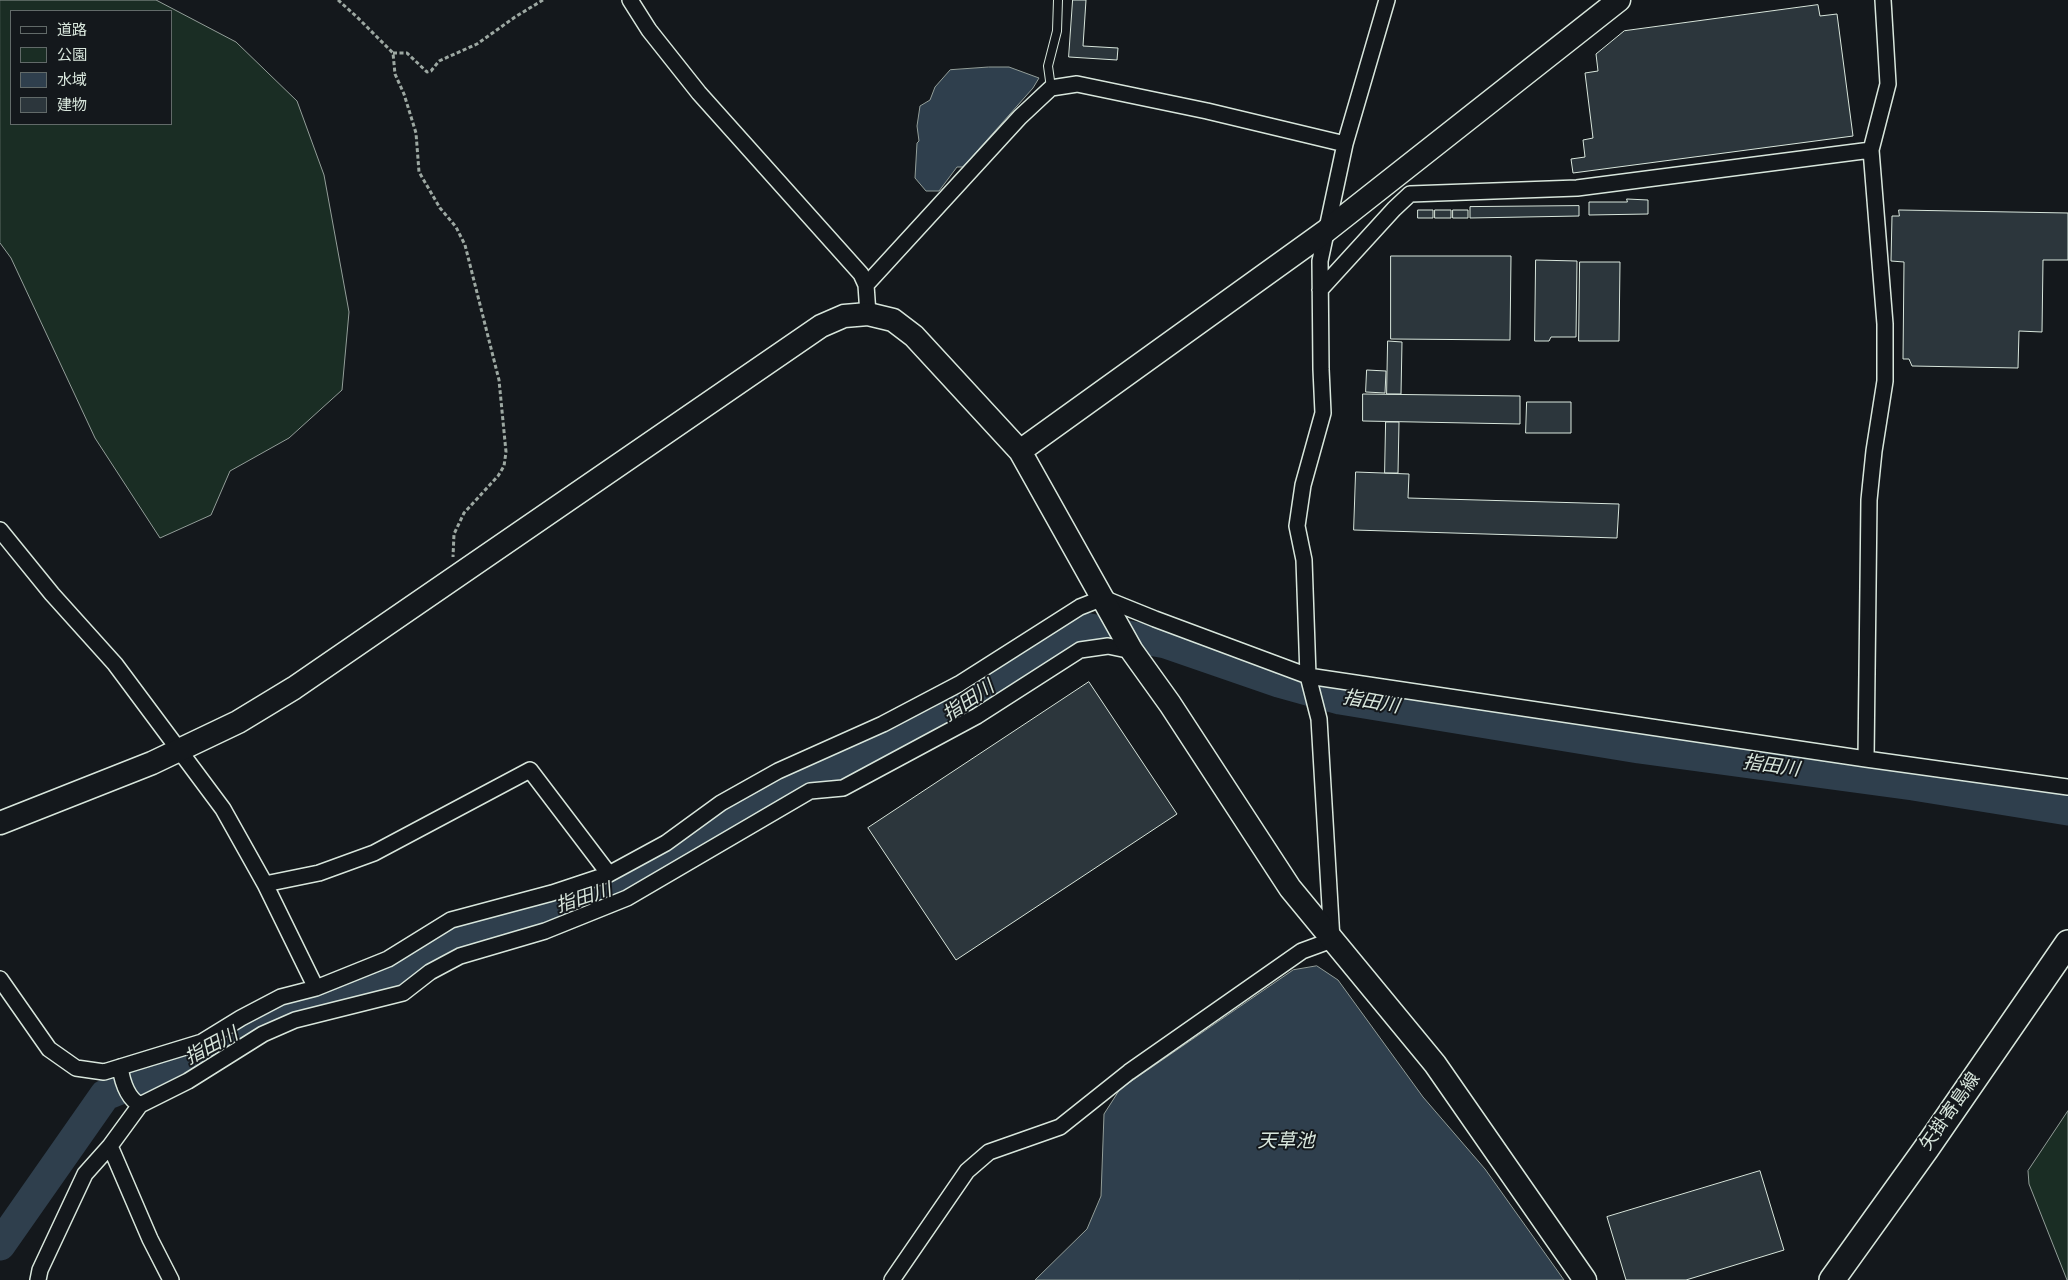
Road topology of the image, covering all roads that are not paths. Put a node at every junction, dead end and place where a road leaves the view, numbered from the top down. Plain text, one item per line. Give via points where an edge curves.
1 (630, 0) edge
2 (1058, 0) edge
3 (1387, 0) edge
4 (1619, 0) edge
5 (1883, 0) edge
6 (1051, 88) junction
7 (1345, 144) junction
8 (1870, 150) junction
9 (1326, 231) junction
10 (866, 285) junction
11 (1320, 290) junction
12 (868, 314) junction
13 (1020, 451) junction
14 (0, 530) edge
15 (1103, 598) junction
16 (1132, 651) junction
17 (1308, 676) junction
18 (178, 750) junction
19 (1866, 759) junction
20 (2068, 787) edge
21 (0, 823) edge
22 (609, 874) junction
23 (265, 884) junction
24 (1332, 940) junction
25 (2068, 943) edge
26 (0, 979) edge
27 (316, 988) junction
28 (121, 1071) junction
29 (136, 1103) junction
30 (110, 1146) junction
31 (38, 1280) edge
32 (171, 1280) edge
33 (892, 1280) edge
34 (1585, 1280) edge
35 (1832, 1280) edge

1 - 10 street via 649,30 699,93 861,274
2 - 6 lane via 1057,31 1048,66
3 - 7 street
4 - 9 street
5 - 8 street via 1888,84
6 - 7 street via 1077,84
6 - 10 street via 1020,116
7 - 9 street
8 - 11 street via 1577,188 1410,194
8 - 19 street via 1885,324 1885,381 1869,500
9 - 11 street via 1320,261
9 - 13 street
10 - 12 street
11 - 17 street via 1324,413 1303,485 1297,526 1304,560
12 - 13 street via 893,320 914,336
12 - 18 street via 844,316 821,326 294,688 238,722
13 - 15 street
14 - 18 street via 115,664
15 - 16 street
15 - 17 street
15 - 22 street via 1080,607 959,684 883,724 778,771 721,804 666,843
16 - 24 street via 1290,888
16 - 29 street via 1108,646 1080,650 977,716 843,788 810,791 627,898 545,931 460,956 430,972 403,993 296,1020 263,1034 188,1081
17 - 19 street
17 - 24 street via 1319,719
18 - 21 street
18 - 23 street via 223,809
19 - 20 street
22 - 23 street via 530,770 374,853 320,873
22 - 27 street via 451,920 388,959
23 - 27 street
24 - 33 street via 1302,951 1129,1072 1060,1127 989,1152 966,1171
24 - 34 street via 1435,1064
25 - 35 main road, 矢掛寄島線
26 - 28 street via 50,1049 76,1068
27 - 28 street via 281,997 202,1042
28 - 29 street
29 - 30 street
30 - 31 street via 85,1174
30 - 32 street

